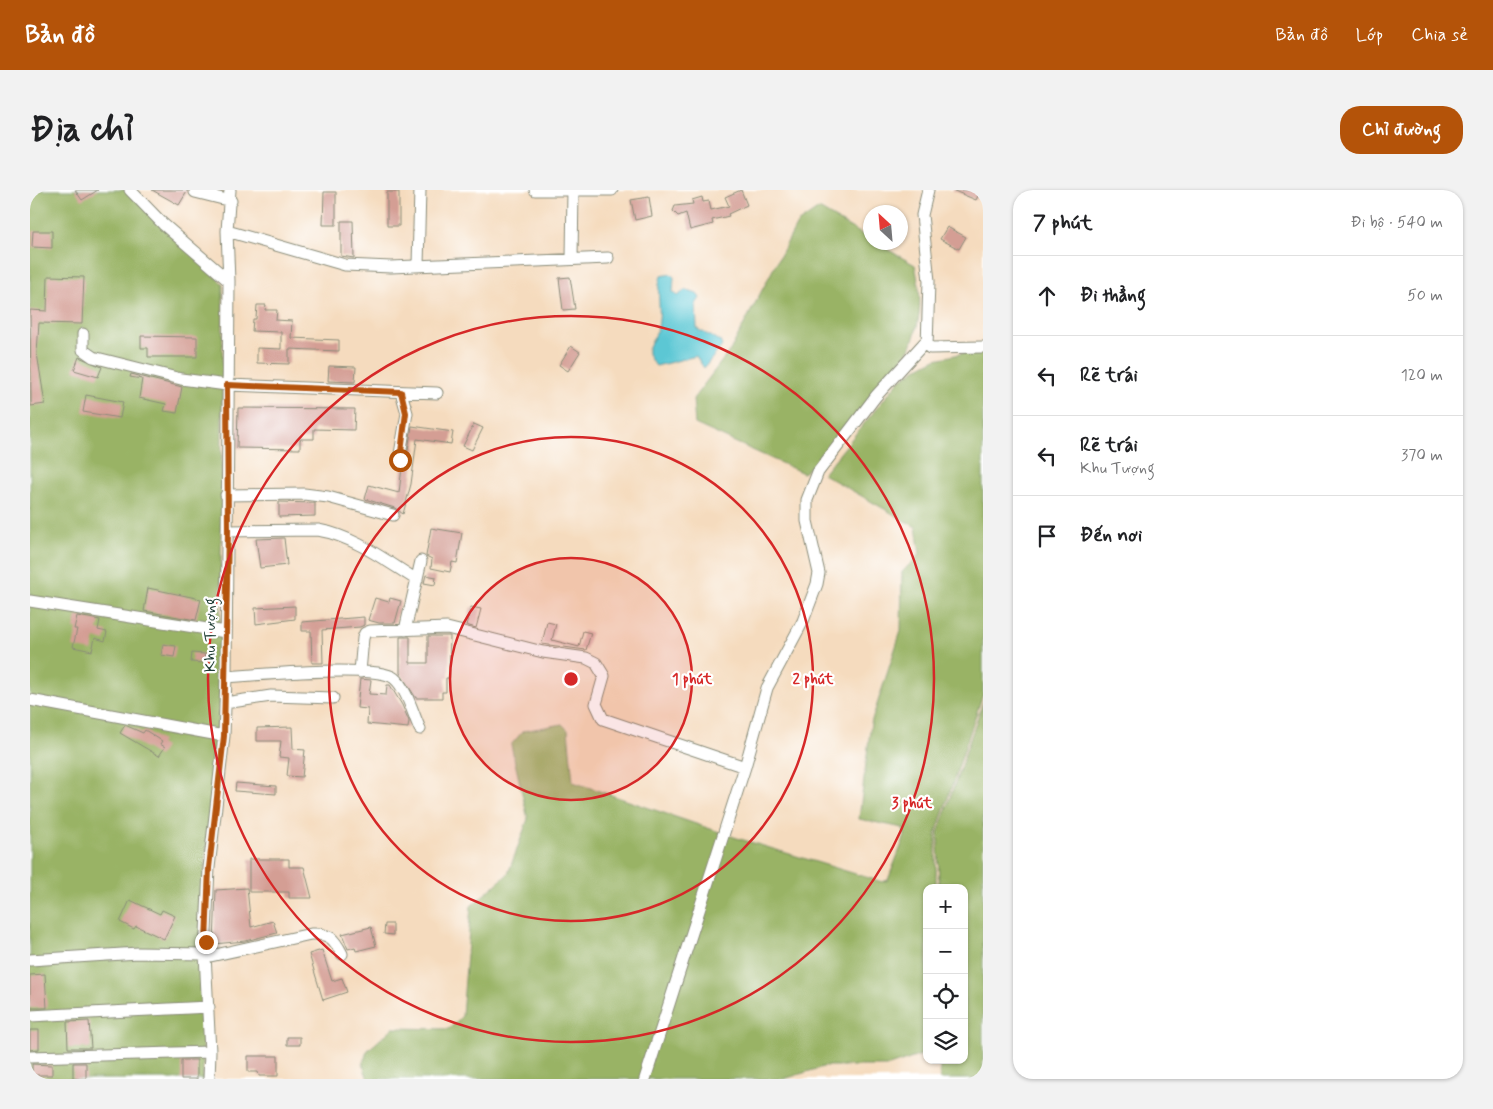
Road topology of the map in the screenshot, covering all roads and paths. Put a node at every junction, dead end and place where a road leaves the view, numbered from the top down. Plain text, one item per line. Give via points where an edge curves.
1 (130, 190) edge
2 (420, 190) edge
3 (535, 190) edge
4 (572, 190) edge
5 (612, 190) edge
6 (928, 190) edge
7 (195, 192) dead end
8 (230, 196) edge
9 (227, 232) junction
10 (572, 258) junction
11 (608, 258) dead end
12 (418, 266) junction
13 (229, 281) junction
14 (83, 334) dead end
15 (927, 340) junction
16 (983, 347) edge
17 (227, 385) junction
18 (401, 392) junction
19 (437, 393) dead end
20 (400, 460) dead end
21 (226, 495) junction
22 (393, 515) dead end
23 (228, 531) junction
24 (421, 561) dead end
25 (417, 580) junction
26 (30, 600) edge
27 (405, 630) junction
28 (226, 632) junction
29 (360, 672) junction
30 (226, 677) junction
31 (333, 698) dead end
32 (30, 700) edge
33 (225, 702) junction
34 (420, 729) dead end
35 (224, 736) junction
36 (745, 767) junction
37 (342, 954) dead end
38 (206, 956) junction
39 (30, 960) edge
40 (209, 1007) junction
41 (30, 1016) edge
42 (210, 1052) junction
43 (30, 1057) edge
44 (209, 1079) edge
45 (645, 1079) edge

1 - 13 street
2 - 12 street
3 - 4 street
4 - 5 street
4 - 10 street
6 - 15 street via 922,216 929,280
7 - 8 street
8 - 9 street, Khu Tượng
9 - 12 street via 345,265
9 - 13 street, Khu Tượng
10 - 11 street
10 - 12 street
13 - 17 street, Khu Tượng
14 - 17 street via 83,350 93,357 181,378
15 - 16 street via 930,348
15 - 36 street via 876,396 818,472 807,500 819,573 817,584 803,621 767,688
17 - 18 street
17 - 21 street, Khu Tượng
18 - 19 street
18 - 20 street via 406,413
21 - 22 street via 304,494 328,497
21 - 23 street, Khu Tượng
23 - 25 street via 331,532 372,552
23 - 28 street, Khu Tượng
24 - 25 street
25 - 27 street
26 - 28 street
27 - 29 street via 365,633
27 - 36 street via 447,628 591,660 600,667 604,676 596,704 603,719
28 - 30 street, Khu Tượng
29 - 30 street
29 - 34 street via 393,677
30 - 33 street, Khu Tượng
31 - 33 street via 271,696
32 - 35 street
33 - 35 street, Khu Tượng
35 - 38 street, Khu Tượng via 209,868
36 - 45 street
37 - 38 street via 336,940 329,935 311,934
38 - 39 street via 138,953
38 - 40 street, Khu Tượng
40 - 41 street
40 - 42 street, Khu Tượng
42 - 43 street
42 - 44 street, Khu Tượng

